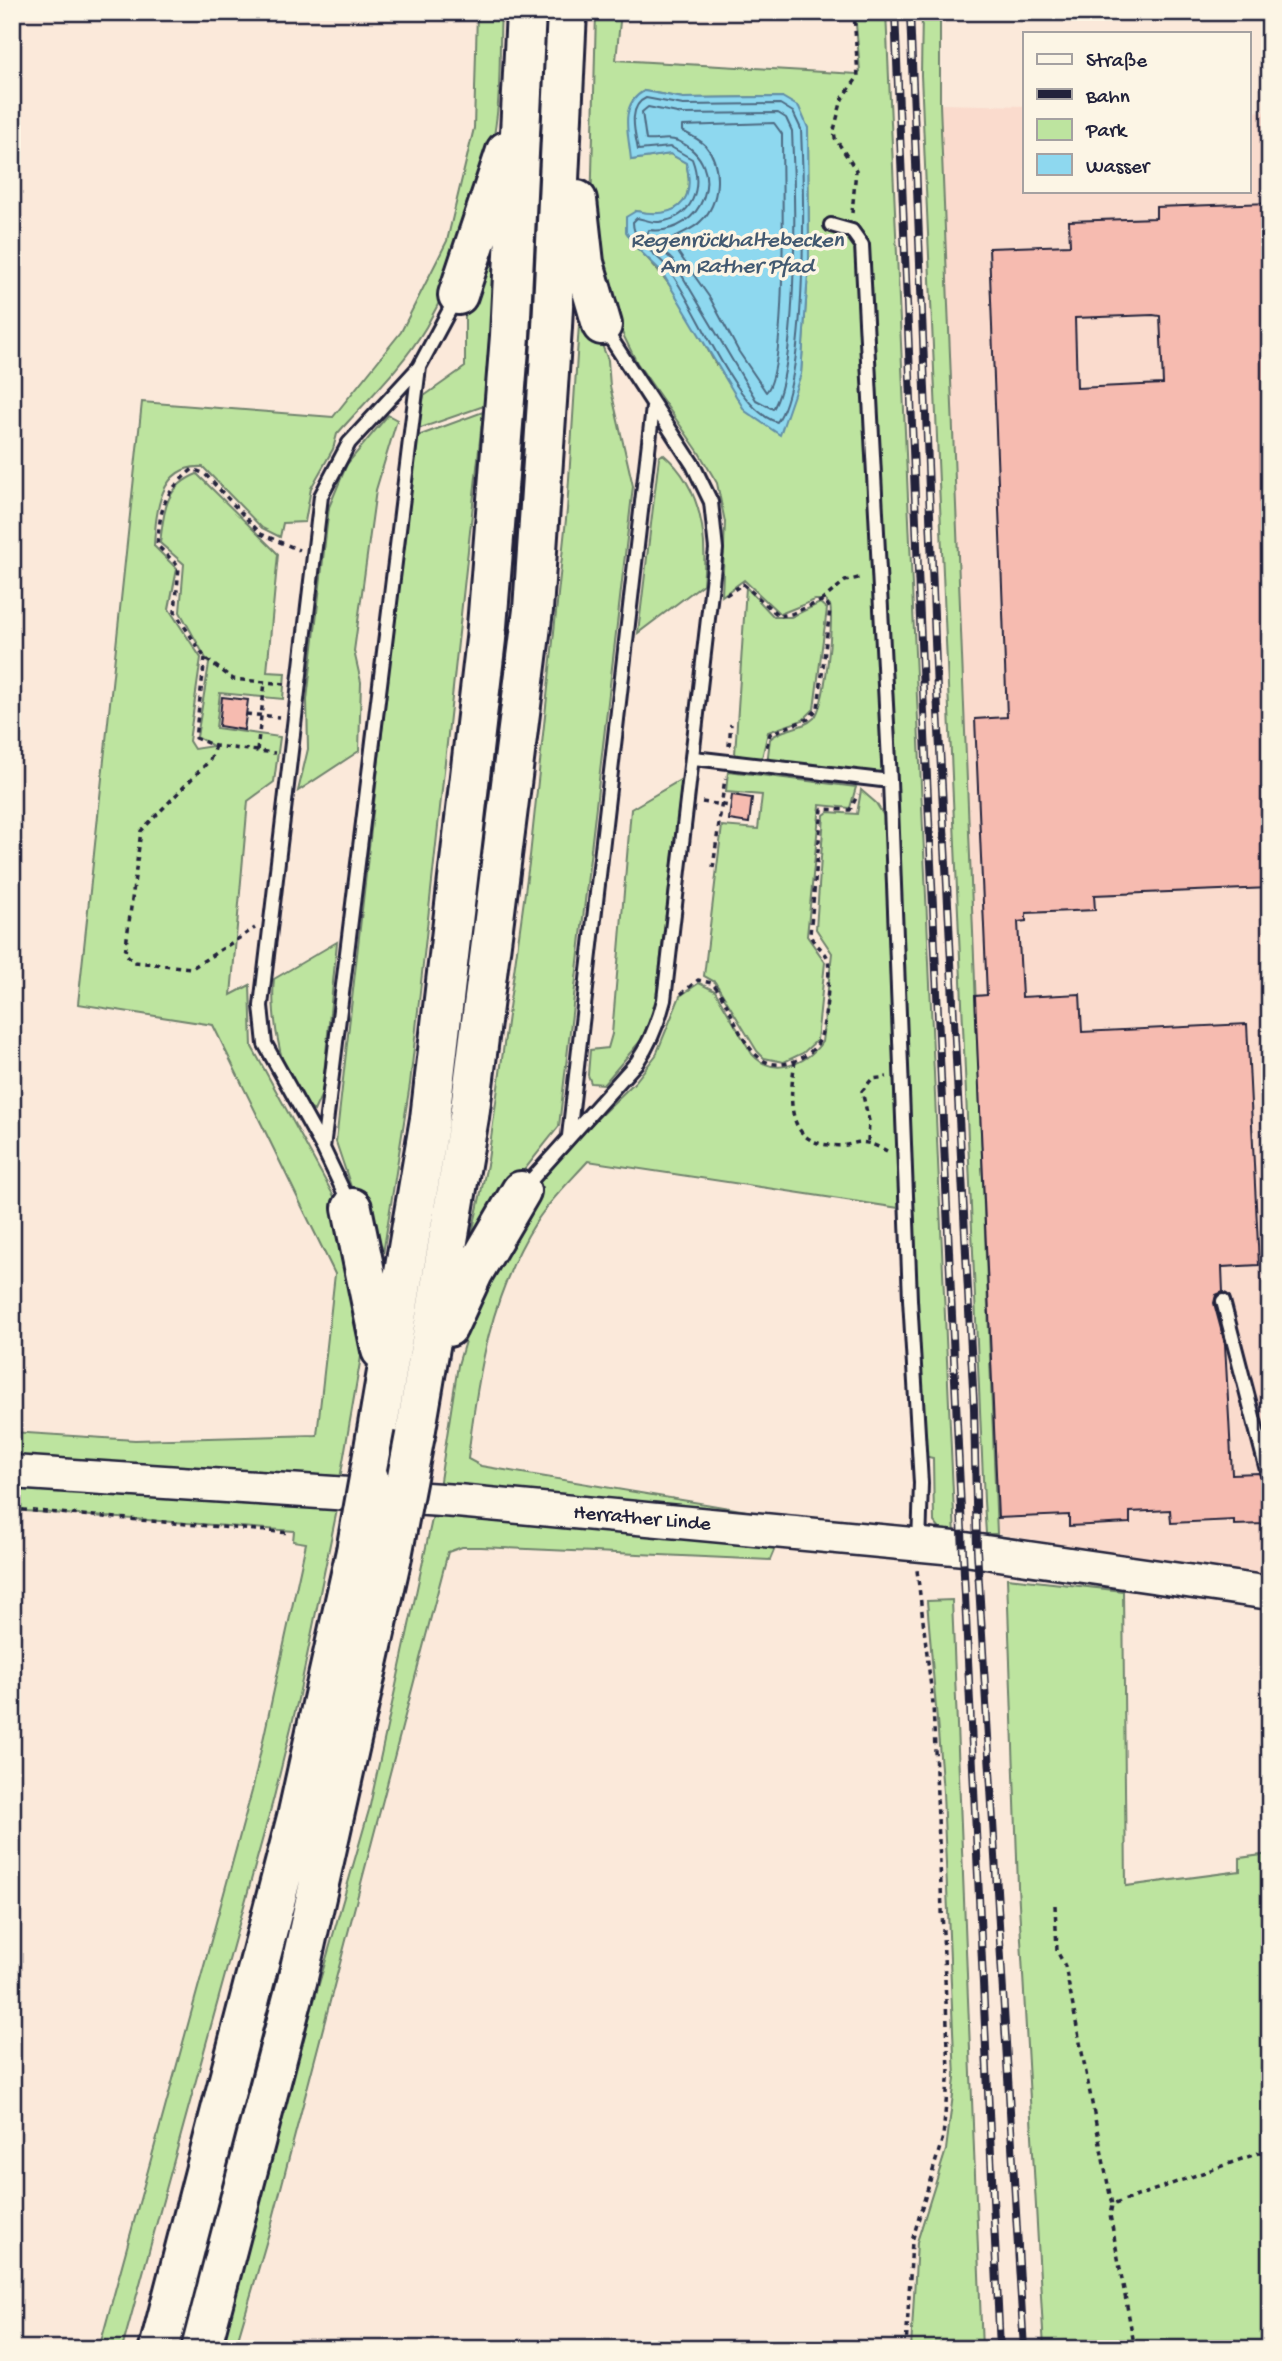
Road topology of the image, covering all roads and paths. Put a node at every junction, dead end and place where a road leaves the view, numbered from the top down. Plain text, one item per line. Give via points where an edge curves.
1 (526, 12) edge
2 (567, 12) edge
3 (855, 12) edge
4 (563, 87) junction
5 (524, 92) junction
6 (831, 225) dead end
7 (847, 228) junction
8 (458, 295) joint
9 (602, 325) joint
10 (419, 367) junction
11 (653, 407) junction
12 (314, 556) junction
13 (879, 581) junction
14 (821, 601) junction
15 (710, 603) junction
16 (205, 658) junction
17 (265, 682) junction
18 (299, 685) junction
19 (246, 714) dead end
20 (262, 716) junction
21 (295, 719) junction
22 (731, 724) dead end
23 (215, 746) junction
24 (257, 751) junction
25 (291, 756) junction
26 (694, 758) junction
27 (727, 764) junction
28 (765, 766) junction
29 (861, 778) junction
30 (890, 781) junction
31 (689, 801) junction
32 (723, 805) junction
33 (731, 806) dead end
34 (713, 867) dead end
35 (271, 918) junction
36 (664, 1000) junction
37 (795, 1060) junction
38 (901, 1076) junction
39 (569, 1136) junction
40 (868, 1141) junction
41 (323, 1148) junction
42 (905, 1160) junction
43 (521, 1191) joint
44 (352, 1208) joint
45 (1223, 1301) dead end
46 (426, 1373) junction
47 (386, 1378) junction
48 (12, 1472) edge
49 (1270, 1482) edge
50 (12, 1509) edge
51 (291, 1533) dead end
52 (919, 1546) junction
53 (374, 1553) junction
54 (1270, 1593) edge
55 (1055, 1905) dead end
56 (1270, 2149) edge
57 (1112, 2205) junction
58 (159, 2349) edge
59 (201, 2349) edge
60 (906, 2349) edge
61 (1135, 2349) edge

1 - 5 highway
2 - 4 highway
3 - 7 path via 859,66 856,81 839,107 834,130 856,170
4 - 9 highway via 584,263
4 - 46 highway via 533,610 469,1117
5 - 8 highway
5 - 47 highway via 486,639 430,1119
6 - 7 lane
7 - 13 lane via 862,245
8 - 10 lane
9 - 11 lane
10 - 12 lane via 349,443 321,496
10 - 41 lane
11 - 15 lane via 693,465 711,502 716,549
11 - 39 lane
12 - 16 path via 261,534 205,474 193,469 176,483 162,503 156,545 179,567 175,612
12 - 18 lane
13 - 14 path via 852,578
13 - 30 lane
14 - 15 path via 779,616 743,583
14 - 28 path via 830,609 820,703 808,719 767,738
15 - 26 lane
16 - 17 path via 233,679
16 - 23 path via 195,738
17 - 18 path
17 - 20 path
18 - 21 lane
19 - 20 path
20 - 21 path
20 - 24 path
21 - 25 lane
22 - 27 path
23 - 24 path
23 - 35 path via 210,760 141,831 125,953 134,962 192,968
24 - 25 path
25 - 35 lane
26 - 27 lane
26 - 31 lane
27 - 28 lane
27 - 32 path
28 - 29 lane
29 - 30 lane
29 - 37 path via 850,810 822,809 810,934 828,957 825,1005 820,1040
30 - 38 lane
31 - 32 path
31 - 36 lane
32 - 33 path
32 - 34 path
35 - 41 lane via 261,1006 265,1044
36 - 37 path via 672,1000 698,980 712,983 758,1057 774,1065
36 - 39 lane via 651,1042
37 - 40 path via 793,1118 799,1129 814,1142 832,1146
38 - 40 path via 872,1079 862,1091
38 - 42 lane
39 - 43 lane
40 - 42 path
41 - 44 lane
42 - 52 lane via 921,1483
43 - 46 highway via 472,1273
44 - 47 highway
45 - 49 lane
46 - 53 highway, bridge via 415,1435
47 - 53 highway, bridge via 377,1428
48 - 52 street, Herrather Linde via 457,1501
50 - 51 path
52 - 54 street, Herrather Linde via 977,1550
52 - 60 path via 917,1584 933,1704 949,2070 943,2137 912,2241
53 - 58 highway via 297,1817
53 - 59 highway via 297,1982
55 - 57 path via 1057,1951 1065,1966
56 - 57 path
57 - 61 path via 1110,2215

